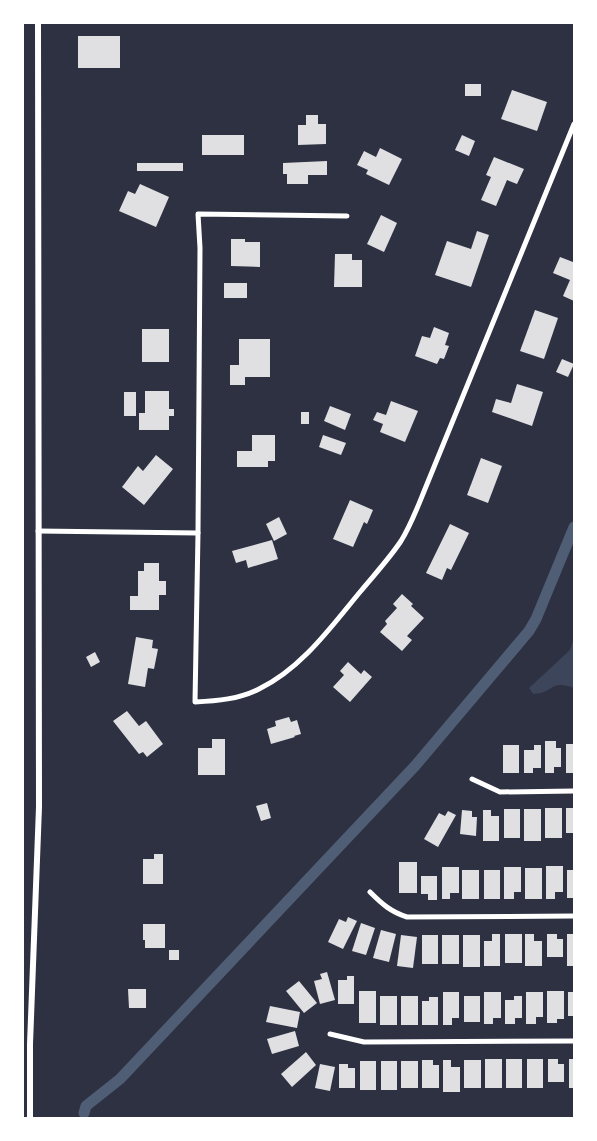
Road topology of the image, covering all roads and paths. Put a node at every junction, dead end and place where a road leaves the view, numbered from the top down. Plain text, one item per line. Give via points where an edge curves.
1 (38, 22) edge
2 (574, 124) edge
3 (347, 216) dead end
4 (38, 532) junction
5 (198, 533) junction
6 (472, 779) dead end
7 (574, 791) edge
8 (370, 892) dead end
9 (574, 916) edge
10 (330, 1034) dead end
11 (574, 1041) edge
12 (30, 1118) edge

1 - 4 street
2 - 5 street via 425,489 401,540 330,628 295,665 258,690 216,701 195,702
3 - 5 street via 198,214
4 - 5 street
4 - 12 street via 38,807
6 - 7 street via 500,792
8 - 9 street via 387,908 407,917
10 - 11 street via 364,1042

